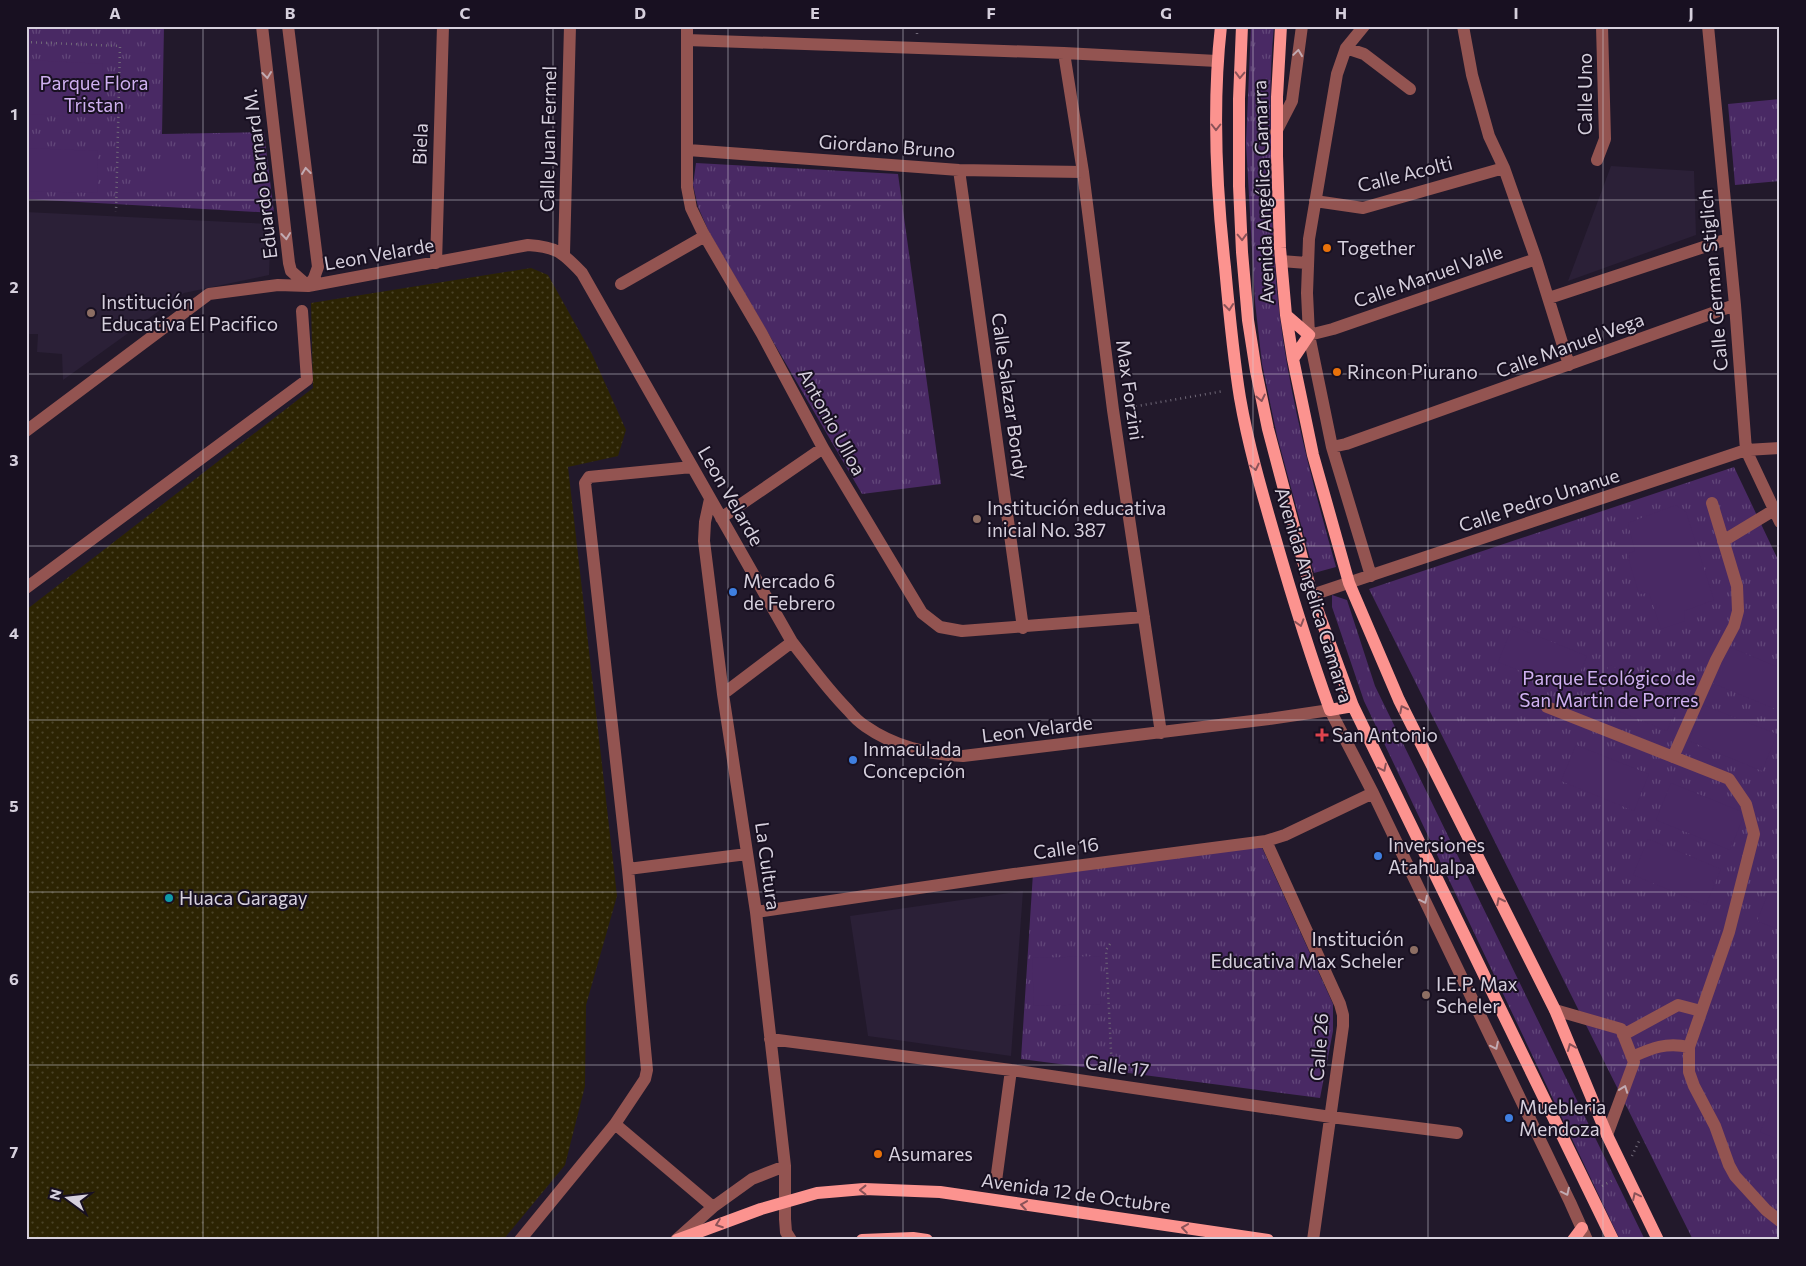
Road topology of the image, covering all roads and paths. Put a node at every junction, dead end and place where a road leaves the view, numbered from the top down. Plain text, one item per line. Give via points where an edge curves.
1 (262, 26) edge
2 (288, 26) edge
3 (443, 26) edge
4 (570, 26) edge
5 (687, 26) edge
6 (1221, 26) edge
7 (1242, 26) edge
8 (1281, 26) edge
9 (1302, 26) edge
10 (1364, 26) edge
11 (1463, 26) edge
12 (1602, 26) edge
13 (1708, 26) edge
14 (687, 40) junction
15 (26, 42) edge
16 (1346, 48) junction
17 (1064, 52) junction
18 (1217, 61) junction
19 (1410, 89) dead end
20 (1276, 132) junction
21 (688, 150) junction
22 (1597, 160) dead end
23 (1504, 168) junction
24 (959, 170) junction
25 (1083, 172) junction
26 (1315, 201) junction
27 (116, 212) dead end
28 (705, 236) junction
29 (1728, 239) junction
30 (564, 254) junction
31 (1536, 259) junction
32 (1281, 261) junction
33 (436, 263) junction
34 (1307, 263) junction
35 (621, 284) dead end
36 (308, 286) junction
37 (1549, 298) junction
38 (1734, 305) junction
39 (302, 311) dead end
40 (1286, 316) junction
41 (1309, 335) junction
42 (1293, 359) junction
43 (1570, 365) junction
44 (1239, 388) junction
45 (1113, 410) junction
46 (26, 431) edge
47 (1332, 447) junction
48 (823, 448) junction
49 (1780, 448) edge
50 (1746, 450) junction
51 (692, 466) junction
52 (710, 499) junction
53 (1712, 503) dead end
54 (1774, 510) junction
55 (721, 518) junction
56 (1780, 522) edge
57 (1724, 541) junction
58 (1371, 576) junction
59 (1349, 583) junction
60 (26, 588) edge
61 (1312, 595) junction
62 (1144, 617) junction
63 (1023, 628) junction
64 (792, 642) junction
65 (723, 694) junction
66 (1353, 706) junction
67 (1547, 707) dead end
68 (1330, 710) junction
69 (1161, 733) junction
70 (1673, 757) junction
71 (1373, 793) junction
72 (1266, 842) junction
73 (747, 854) junction
74 (628, 869) junction
75 (756, 912) junction
76 (1110, 944) dead end
77 (1555, 1010) junction
78 (1701, 1010) junction
79 (1623, 1035) junction
80 (770, 1040) junction
81 (1689, 1048) junction
82 (1632, 1057) junction
83 (1011, 1070) junction
84 (1112, 1075) dead end
85 (1331, 1117) junction
86 (615, 1124) junction
87 (1457, 1133) dead end
88 (1607, 1135) junction
89 (1640, 1139) dead end
90 (1631, 1159) dead end
91 (785, 1166) junction
92 (1616, 1179) dead end
93 (996, 1181) dead end
94 (1596, 1189) dead end
95 (785, 1201) junction
96 (713, 1207) junction
97 (1780, 1221) edge
98 (1584, 1234) edge
99 (520, 1240) edge
100 (677, 1240) edge
101 (791, 1240) edge
102 (862, 1240) edge
103 (927, 1240) edge
104 (1268, 1240) edge
105 (1314, 1240) edge
106 (1573, 1240) edge
107 (1613, 1240) edge
108 (1658, 1240) edge

1 -> 36 street, Eduardo Barnard M. via 289,263 292,271
36 -> 2 street via 318,267
3 - 33 street, Biela
4 - 30 street, Calle Juan Fermel
5 - 14 street, Antonio Ulloa
6 - 18 main road, Avenida Angélica Gamarra
7 -> 61 main road, Avenida Angélica Gamarra via 1239,186 1248,320 1268,429
8 - 20 main road, Avenida Angélica Gamarra
20 -> 9 street via 1292,101
10 - 16 street
11 - 23 street via 1472,75 1489,136
12 - 22 street, Calle Uno via 1605,139
13 - 29 street, Calle German Stiglich
14 - 17 street
14 - 21 street, Antonio Ulloa
15 - 27 path via 120,46
16 - 19 street via 1364,54
16 - 26 street via 1337,74
17 - 18 street
17 - 25 street, Max Forzini
18 -> 44 main road, Avenida Angélica Gamarra via 1216,131 1221,231
20 - 32 main road, Avenida Angélica Gamarra
21 - 24 street, Giordano Bruno
21 - 28 street, Antonio Ulloa via 687,187 691,208
23 - 26 street, Calle Acolti via 1363,208
23 - 31 street
24 - 25 street, Giordano Bruno
24 - 63 street, Calle Salazar Bondy
25 - 45 street, Max Forzini
26 - 34 street
28 - 35 street
28 - 48 street, Antonio Ulloa
29 - 37 street
29 - 38 street, Calle German Stiglich
30 - 33 street, Leon Velarde via 546,246 528,245
30 - 51 street, Leon Velarde via 582,273
31 - 37 street
31 - 41 street, Calle Manuel Valle
32 - 34 street
32 - 40 main road, Avenida Angélica Gamarra
33 - 36 street, Leon Velarde
34 - 41 street
36 - 46 street, Leon Velarde via 278,285 209,294
37 - 43 street
38 - 43 street, Calle Manuel Vega
38 - 50 street, Calle German Stiglich
39 - 60 street via 307,380
40 - 41 main road
40 - 42 main road, Avenida Angélica Gamarra
41 - 42 main road
41 - 47 street
42 - 59 main road, Avenida Angélica Gamarra via 1313,455
43 - 47 street, Calle Manuel Vega
44 - 45 path
44 -> 68 main road, Avenida Angélica Gamarra via 1257,474 1309,653
45 - 62 street, Max Forzini
47 - 58 street
48 - 55 street
48 - 63 street, Antonio Ulloa via 922,613 940,627 962,631
49 - 50 street, Calle Pedro Unanue
50 - 54 street, Calle German Stiglich
50 - 58 street, Calle Pedro Unanue
51 - 52 street, Leon Velarde
51 - 74 street via 589,477 585,482
52 - 55 street, Leon Velarde
52 - 65 street, La Cultura via 704,541
53 - 57 street
54 - 56 street, Calle German Stiglich
54 - 57 street
55 - 64 street, Leon Velarde
57 - 70 street via 1737,586 1738,611
58 - 59 street, Calle Pedro Unanue
59 - 61 street, Calle Pedro Unanue
77 -> 59 main road, Avenida Angélica Gamarra via 1399,700
61 - 66 main road, Avenida Angélica Gamarra
62 - 63 street, Antonio Ulloa
62 - 69 street, Max Forzini
64 - 65 street
64 - 69 street, Leon Velarde via 831,693 864,726 894,743 918,751 963,756
65 - 73 street, La Cultura
66 - 68 main road, Leon Velarde
66 -> 107 main road, Avenida Angélica Gamarra
67 - 70 street
68 - 69 street, Leon Velarde
68 - 71 street, Avenida Angélica Gamarra
70 - 78 street via 1729,779 1746,804 1754,834 1729,932
71 - 72 street, Calle 16
71 -> 98 street, Avenida Angélica Gamarra
72 - 75 street, Calle 16 via 1014,874
72 - 85 street, Calle 26 via 1342,1010 1343,1026
73 - 74 street
73 - 75 street, La Cultura
74 - 86 street via 647,1070 645,1079
75 - 80 street, La Cultura
76 - 84 path via 1106,950
77 - 79 street via 1621,1029
88 -> 77 main road, Avenida Angélica Gamarra
78 - 79 street via 1678,1005
78 - 81 street
79 - 82 street
80 - 83 street, Calle 17
80 - 91 street, La Cultura
81 - 82 street via 1677,1044 1656,1046
81 - 97 street via 1689,1072 1732,1171
88 -> 82 street via 1634,1062
83 - 85 street, Calle 17
83 - 93 street
85 - 87 street, Calle 17
85 - 105 street, Calle 26
86 - 96 street
86 - 99 street
108 -> 88 main road, Avenida Angélica Gamarra
89 - 90 path
91 - 95 street, La Cultura
91 - 96 street via 752,1179
92 - 94 path
95 -> 100 main road, Avenida 12 de Octubre
95 - 101 street, La Cultura via 786,1232
104 -> 95 main road, Avenida 12 de Octubre via 940,1192 864,1189 830,1191
96 - 100 street
98 - 106 main road
102 - 103 main road

